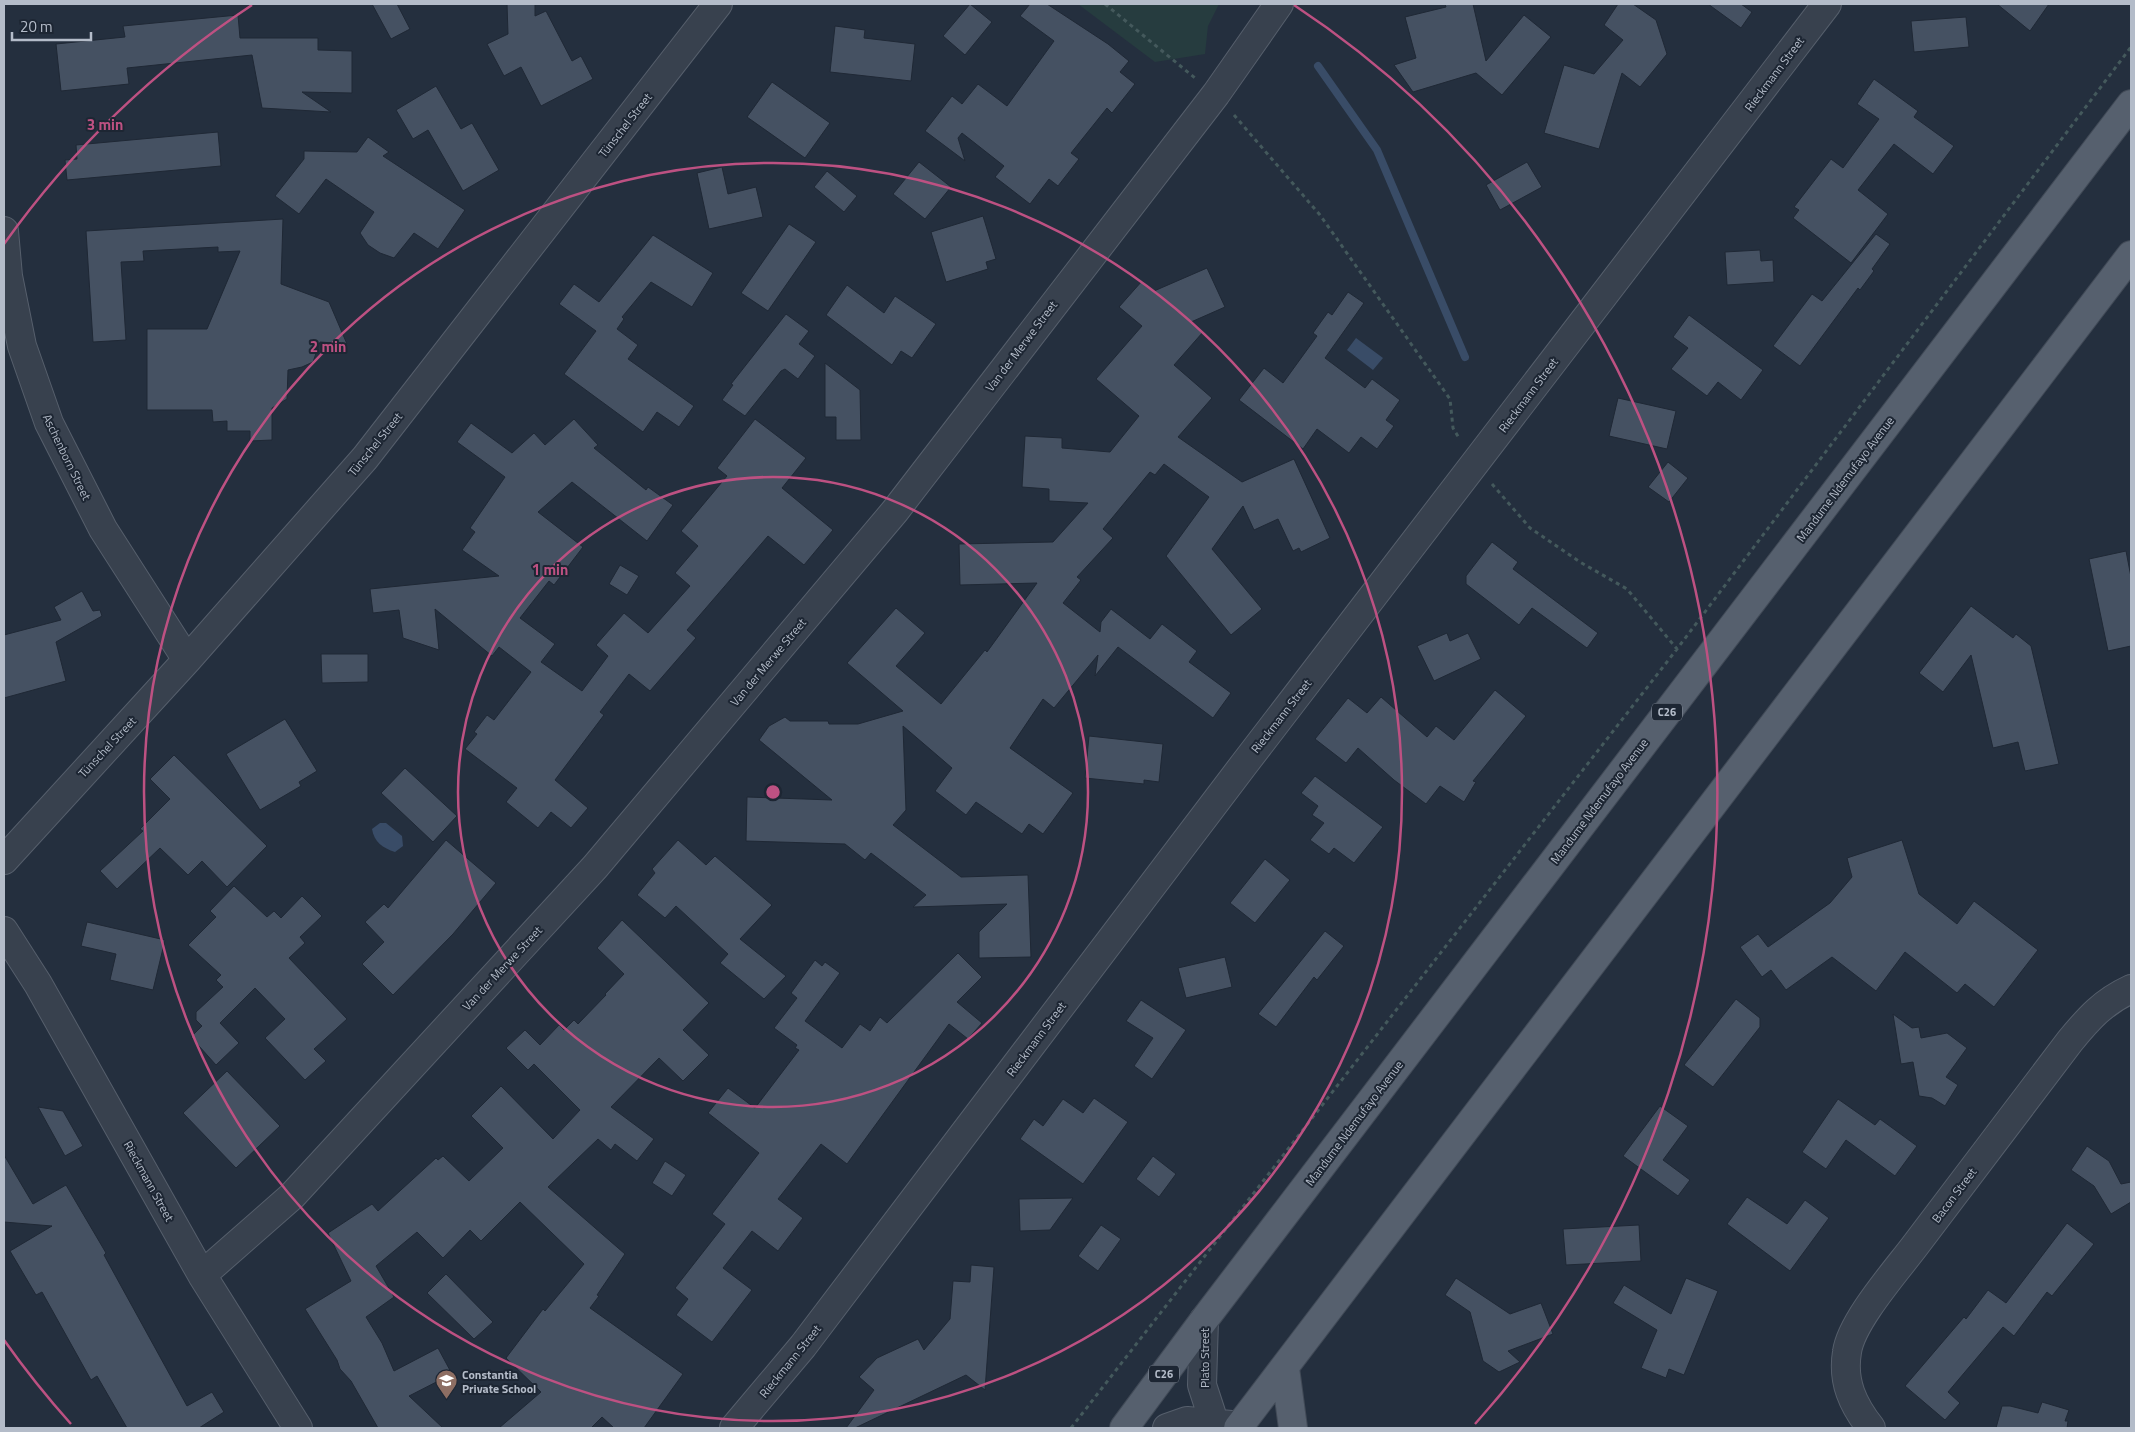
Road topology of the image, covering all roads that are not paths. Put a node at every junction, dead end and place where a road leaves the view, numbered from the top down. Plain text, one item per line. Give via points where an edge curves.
1 (718, 4) edge
2 (1279, 4) edge
3 (1828, 4) edge
4 (2131, 104) edge
5 (4, 231) edge
6 (2131, 255) edge
7 (187, 660) junction
8 (4, 860) edge
9 (4, 931) edge
10 (2131, 990) edge
11 (202, 1274) junction
12 (1204, 1320) junction
13 (1285, 1368) junction
14 (1230, 1427) edge
15 (298, 1428) edge
16 (734, 1428) edge
17 (1124, 1428) edge
18 (1167, 1428) edge
19 (1293, 1428) edge
20 (1871, 1428) edge

1 - 7 street, Tünschel Street via 365,458
2 - 11 street, Van der Merwe Street via 1216,94 895,511 595,867 292,1196
3 - 16 street, Rieckmann Street via 1245,763 803,1346
4 - 12 main road, Mandume Ndemufayo Avenue / C26
5 - 7 street, Aschenborn Street via 8,276 22,346 48,423 103,529
6 - 13 main road
7 - 8 street, Tünschel Street
9 - 11 street, Rieckmann Street via 38,984
10 - 20 street, Bacon Street via 2118,995 2095,1012 2070,1041 1852,1333 1845,1372 1848,1390
11 - 15 street, Rieckmann Street
12 - 14 street, Plato Street via 1202,1385
12 - 17 main road, Mandume Ndemufayo Avenue / C26
13 - 14 main road
13 - 19 main road
14 - 18 street via 1187,1421

